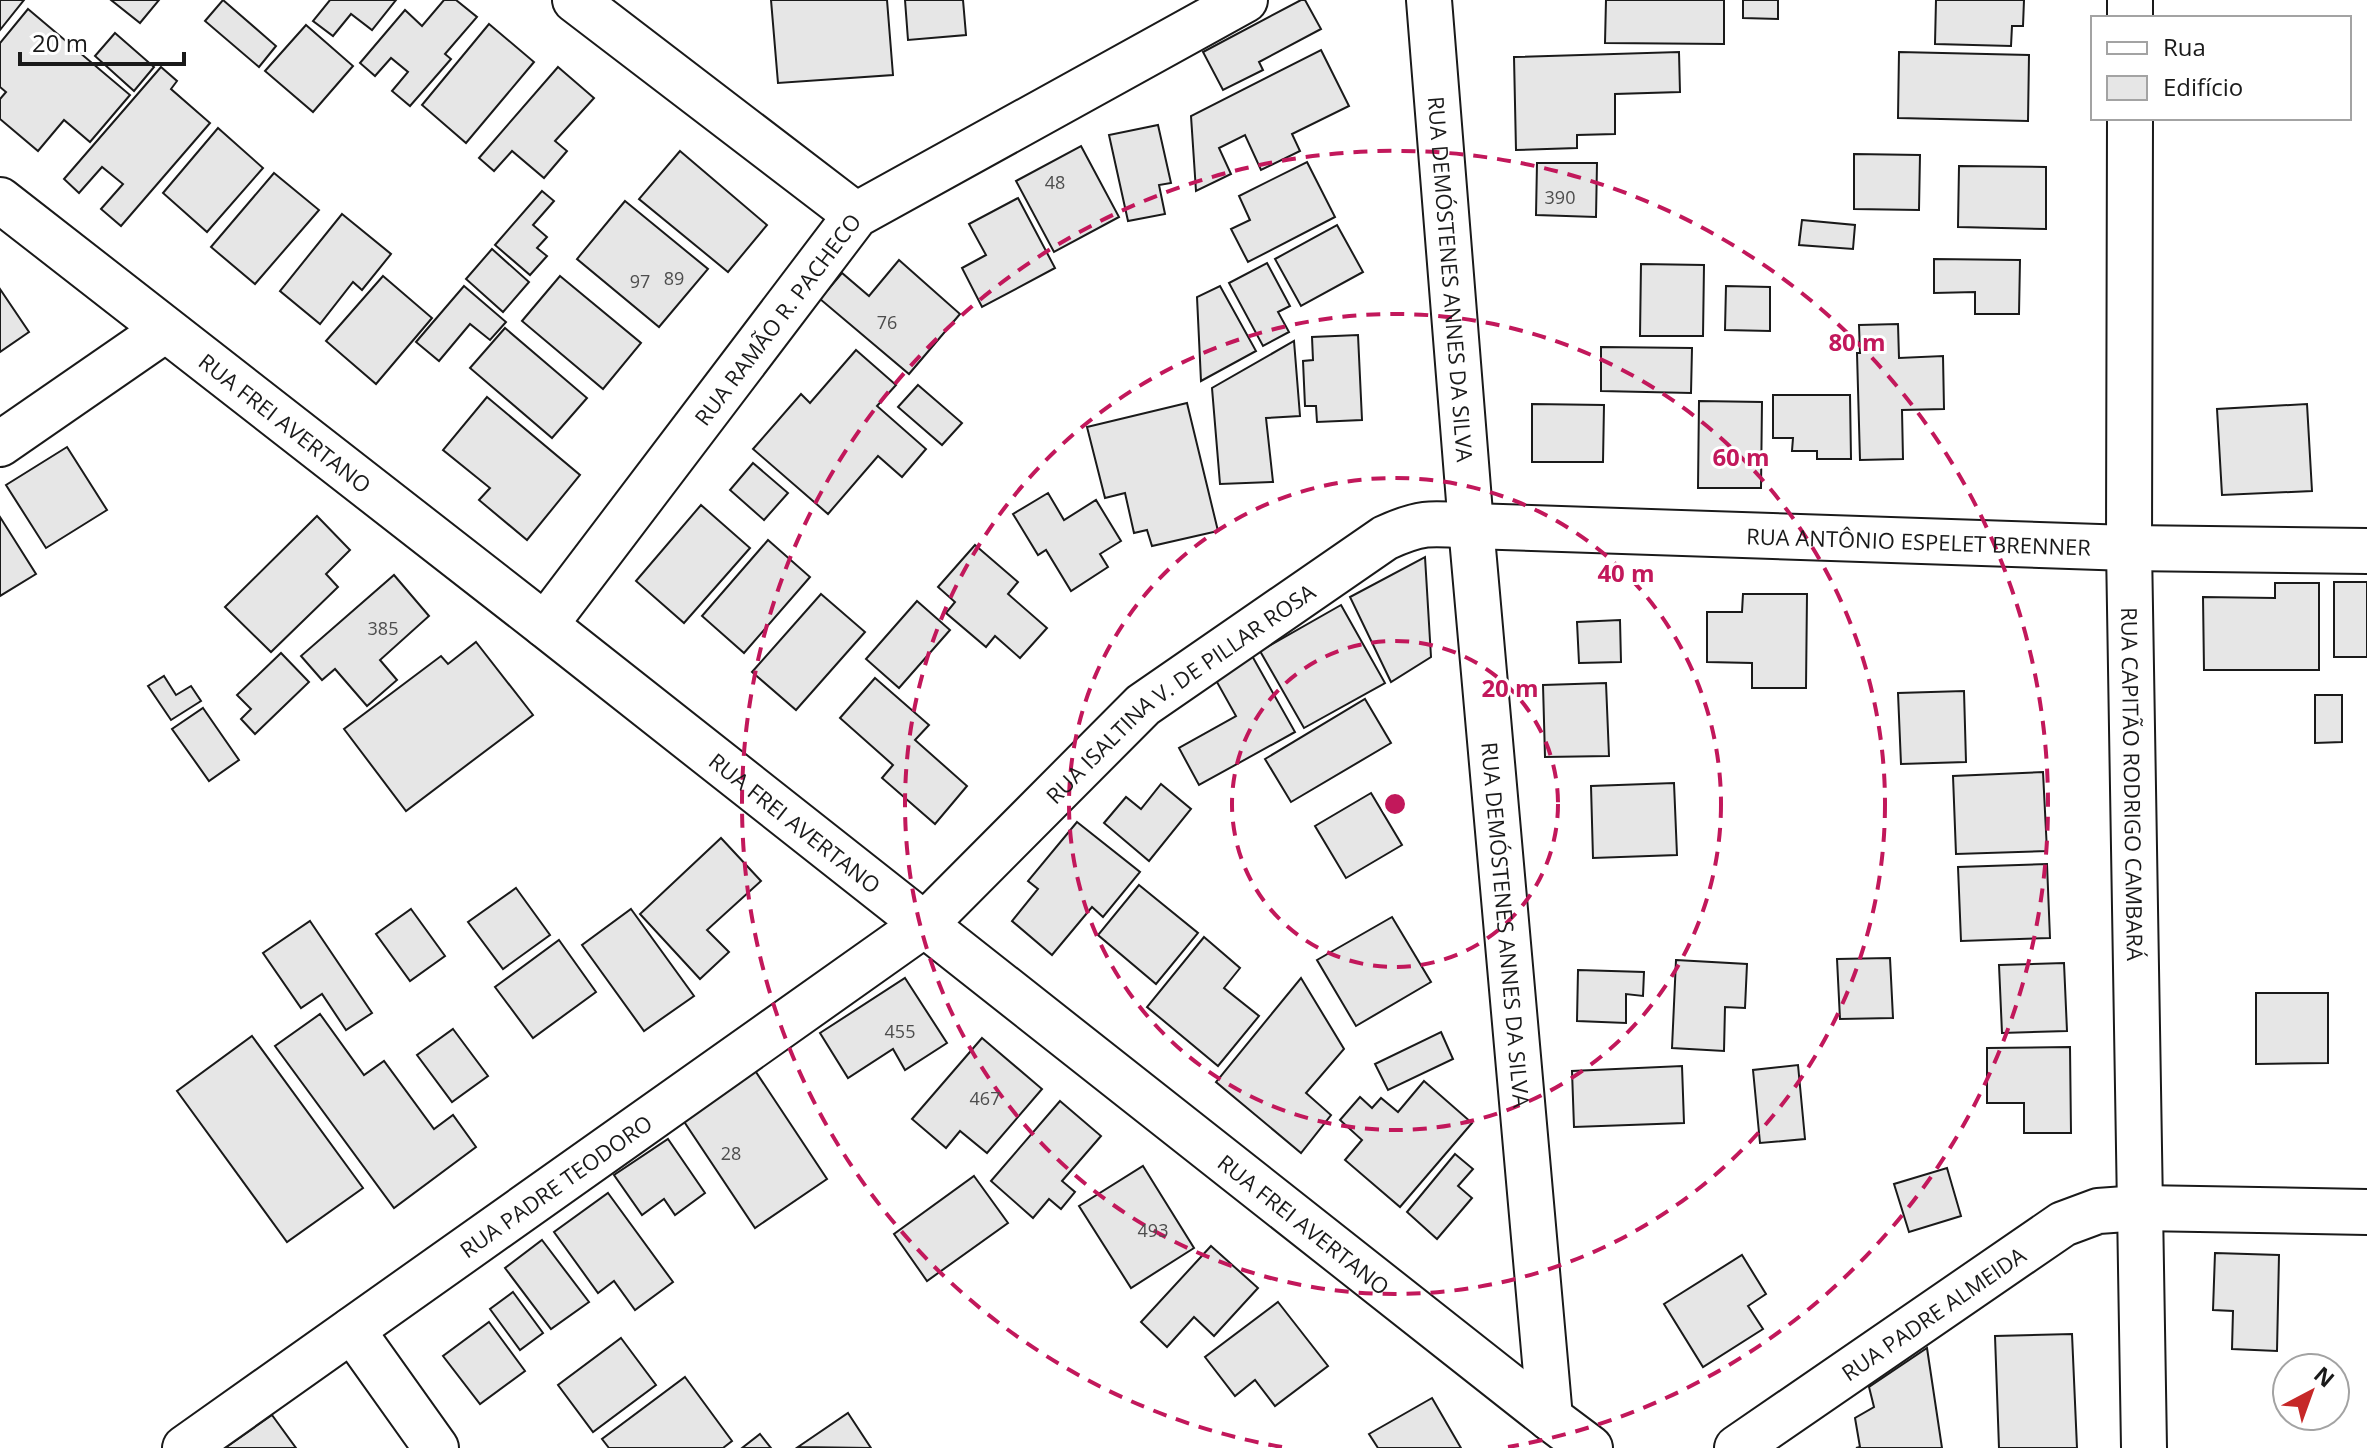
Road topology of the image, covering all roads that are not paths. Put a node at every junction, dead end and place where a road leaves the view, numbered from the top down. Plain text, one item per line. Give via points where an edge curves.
1 (575, 0) edge
2 (1245, 0) edge
3 (1429, 0) edge
4 (2130, 120) edge
5 (0, 200) edge
6 (856, 215) junction
7 (165, 330) junction
8 (0, 444) edge
9 (1471, 526) junction
10 (2129, 548) junction
11 (2367, 551) edge
12 (545, 625) junction
13 (925, 924) junction
14 (2140, 1208) junction
15 (2367, 1212) edge
16 (352, 1330) junction
17 (1550, 1418) junction
18 (185, 1448) edge
19 (436, 1448) edge
20 (1590, 1448) edge
21 (1737, 1448) edge
22 (2144, 1448) edge

1 - 6 street
2 - 6 street, RUA RAMÃO R. PACHECO
3 - 9 street, RUA DEMÓSTENES ANNES DA SILVA
4 - 10 street, RUA CAPITÃO RODRIGO CAMBARÁ
5 - 7 street, RUA FREI AVERTANO
6 - 12 street, RUA RAMÃO R. PACHECO
7 - 8 street
7 - 12 street, RUA FREI AVERTANO
9 - 10 street, RUA ANTÔNIO ESPELET BRENNER
9 - 13 street, RUA ISALTINA V. DE PILLAR ROSA via 1429,522 1385,538 1143,705
9 - 17 street, RUA DEMÓSTENES ANNES DA SILVA
10 - 11 street, RUA ANTÔNIO ESPELET BRENNER
10 - 14 street, RUA CAPITÃO RODRIGO CAMBARÁ
12 - 13 street, RUA FREI AVERTANO
13 - 16 street, RUA PADRE TEODORO
13 - 17 street, RUA FREI AVERTANO
14 - 15 street, RUA PADRE ALMEIDA
14 - 21 street, RUA PADRE ALMEIDA via 2098,1211 2063,1224
14 - 22 street, RUA CAPITÃO RODRIGO CAMBARÁ
16 - 18 street, RUA PADRE TEODORO
16 - 19 street
17 - 20 street, RUA FREI AVERTANO

